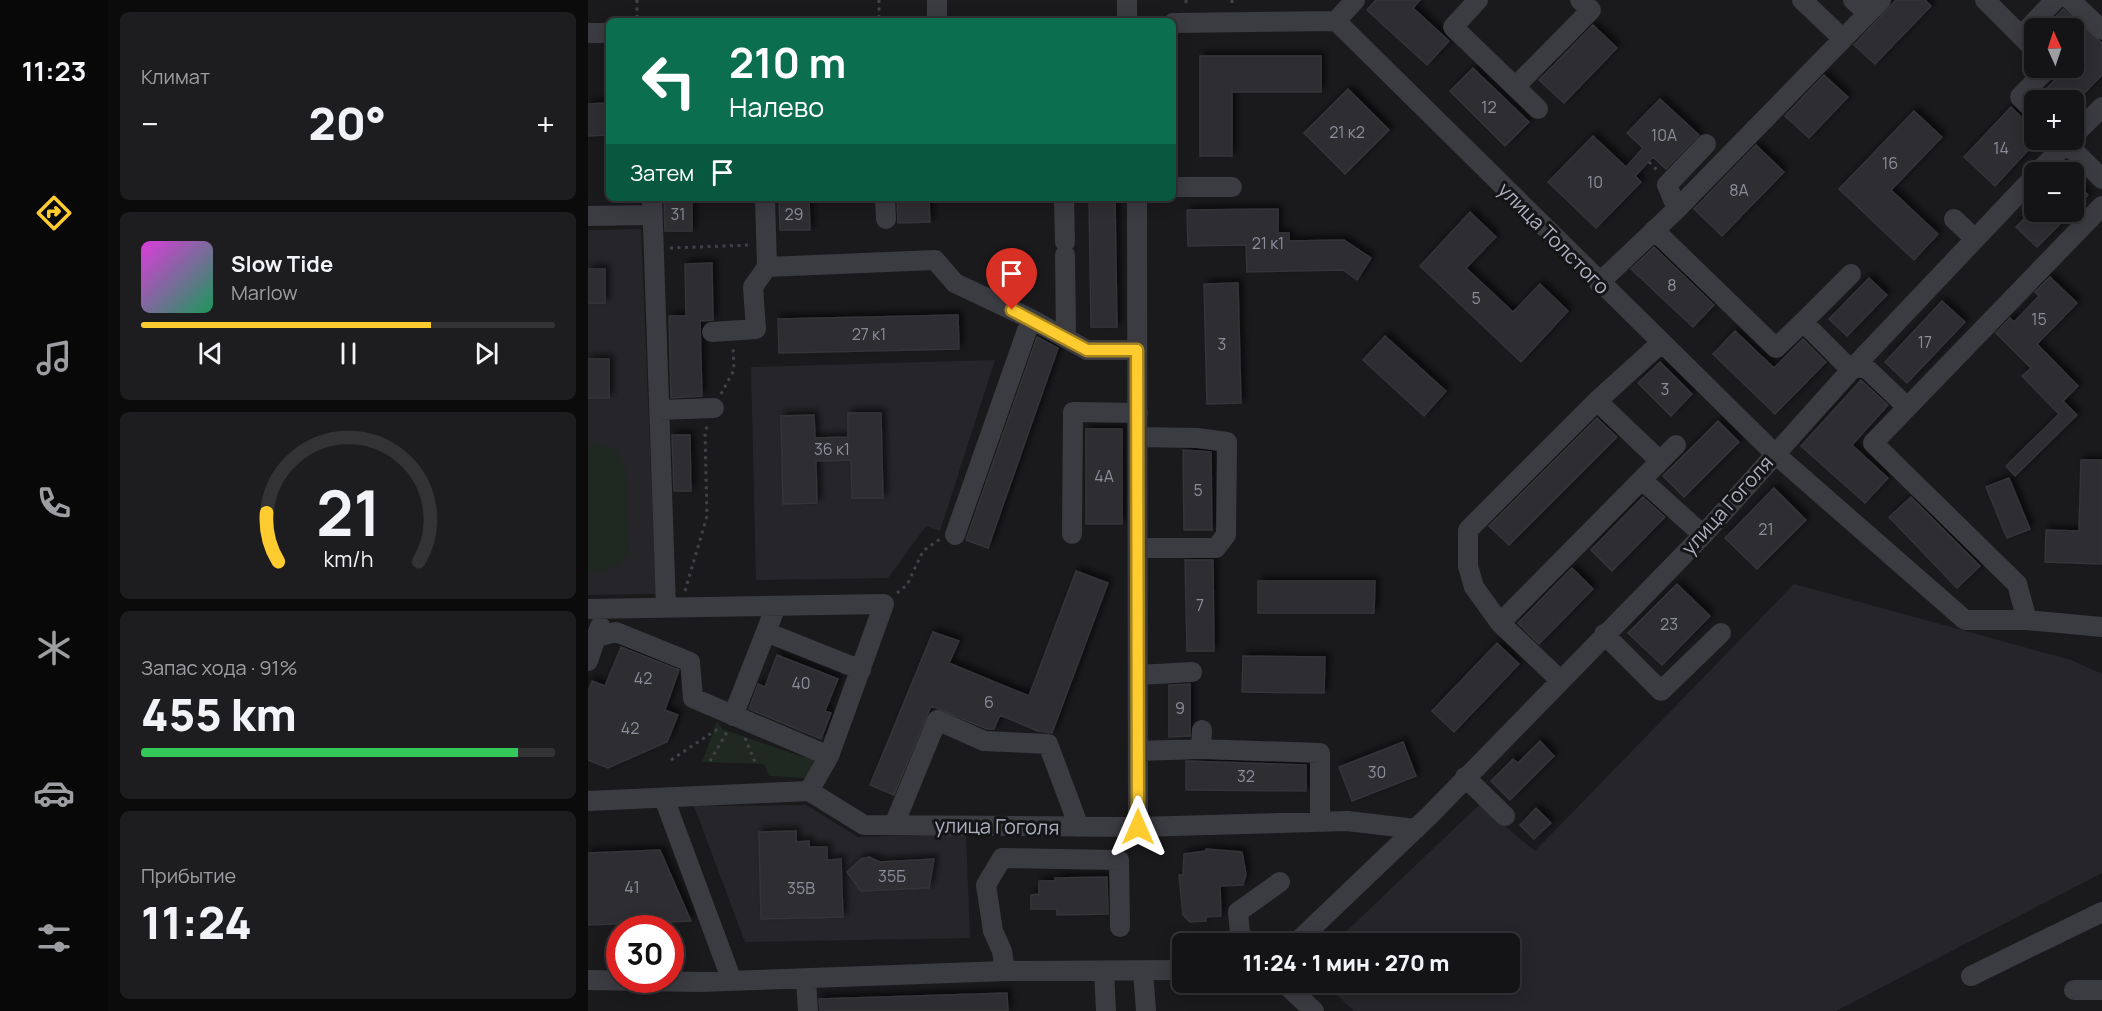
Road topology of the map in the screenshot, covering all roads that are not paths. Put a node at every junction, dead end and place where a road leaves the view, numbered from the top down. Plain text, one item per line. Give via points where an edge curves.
1 (937, 0) edge
2 (1127, 0) edge
3 (1355, 0) edge
4 (1478, 0) edge
5 (1580, 0) edge
6 (1802, 0) edge
7 (1853, 0) edge
8 (1985, 0) edge
9 (2055, 0) edge
10 (2070, 0) edge
11 (1874, 7) edge
12 (937, 18) edge
13 (1127, 18) edge
14 (2044, 18) edge
15 (1336, 21) junction
16 (1176, 23) edge
17 (2102, 30) edge
18 (588, 33) edge
19 (606, 33) edge
20 (1842, 38) junction
21 (2024, 39) edge
22 (2038, 78) edge
23 (1515, 87) junction
24 (2027, 90) edge
25 (2102, 107) edge
26 (1538, 109) dead end
27 (2084, 124) edge
28 (1706, 144) dead end
29 (2059, 150) edge
30 (2077, 150) edge
31 (2047, 162) edge
32 (2102, 179) edge
33 (1176, 187) edge
34 (1232, 187) dead end
35 (2024, 188) edge
36 (765, 201) edge
37 (885, 201) edge
38 (1064, 201) edge
39 (1137, 201) edge
40 (652, 206) edge
41 (2102, 206) edge
42 (1677, 209) junction
43 (588, 216) edge
44 (886, 219) dead end
45 (1954, 219) dead end
46 (1654, 230) junction
47 (1975, 239) junction
48 (767, 267) junction
49 (1851, 274) dead end
50 (1599, 283) junction
51 (1031, 319) junction
52 (1803, 322) junction
53 (712, 332) dead end
54 (1066, 338) junction
55 (1661, 343) junction
56 (1137, 350) junction
57 (1851, 370) junction
58 (1597, 402) junction
59 (1906, 406) junction
60 (714, 408) road end
61 (659, 410) junction
62 (1138, 413) junction
63 (1138, 437) junction
64 (1676, 445) dead end
65 (1774, 453) junction
66 (1660, 461) junction
67 (1642, 480) junction
68 (1072, 534) dead end
69 (955, 535) road end
70 (1703, 535) junction
71 (1138, 548) junction
72 (776, 606) junction
73 (673, 608) junction
74 (597, 609) edge
75 (2027, 620) junction
76 (1500, 623) junction
77 (2102, 627) edge
78 (766, 632) junction
79 (1721, 633) dead end
80 (1604, 634) junction
81 (596, 638) junction
82 (588, 661) edge
83 (861, 670) junction
84 (1192, 672) dead end
85 (1138, 675) junction
86 (1560, 680) junction
87 (734, 717) junction
88 (1202, 730) dead end
89 (1201, 749) junction
90 (1138, 751) junction
91 (829, 756) junction
92 (1465, 777) junction
93 (808, 791) junction
94 (664, 798) junction
95 (588, 801) edge
96 (1505, 816) dead end
97 (1320, 821) junction
98 (894, 825) junction
99 (1079, 827) junction
100 (1138, 827) junction
101 (1416, 829) junction
102 (1280, 882) dead end
103 (2102, 912) edge
104 (1120, 927) dead end
105 (1240, 933) edge
106 (1307, 933) edge
107 (1172, 970) edge
108 (1005, 971) junction
109 (1143, 971) junction
110 (1104, 972) junction
111 (1971, 976) dead end
112 (806, 979) junction
113 (588, 980) edge
114 (732, 981) junction
115 (2074, 990) dead end
116 (2102, 990) edge
117 (1295, 993) edge
118 (808, 1011) edge
119 (1106, 1011) edge
120 (1146, 1011) edge
121 (1314, 1011) edge

1 - 12 street
2 - 13 street
3 - 15 street
4 - 23 street via 1453,27
5 - 23 street via 1591,9
6 - 20 street
7 - 11 street
8 - 21 street
9 - 14 street
10 - 17 street
11 - 20 street
15 - 16 street
15 - 50 street, улица Толстого
18 - 19 street
20 - 42 street via 1715,176
22 - 24 street
23 - 26 street
25 - 27 street
28 - 42 street via 1667,185
29 - 31 street
30 - 32 street
33 - 34 street
35 - 47 street, улица Гоголя
36 - 48 street
37 - 44 street
38 - 54 street
39 - 56 street
40 - 43 street
40 - 61 street
41 - 59 street
42 - 46 street
45 - 47 street
46 - 50 street
46 - 52 street via 1776,348
47 - 57 street, улица Гоголя
48 - 51 street via 935,260 955,283
48 - 53 street via 753,287 756,329
49 - 52 street
50 - 55 street, улица Толстого
51 - 54 street
51 - 69 street
52 - 57 street
54 - 56 street via 1087,350
55 - 58 street
55 - 65 street, улица Толстого
56 - 62 street
57 - 59 street via 1864,366
57 - 65 street, улица Гоголя
58 - 66 street
58 - 76 street via 1468,530 1468,566 1474,587
59 - 75 street via 1873,443 2017,584
60 - 61 street
61 - 73 street
62 - 63 street
62 - 68 street via 1073,412
63 - 71 street
63 - 71 street via 1227,442 1226,536 1216,548
64 - 66 street
65 - 70 street, улица Гоголя
65 - 75 street, улица Толстого via 1965,620
66 - 67 street
67 - 70 street
67 - 76 street
70 - 80 street, улица Гоголя
71 - 85 street
72 - 73 street
72 - 78 street
72 - 83 street via 884,604
73 - 74 street
74 - 81 street
75 - 77 street, улица Толстого
76 - 86 street
78 - 83 street
78 - 87 street
79 - 80 street via 1661,691
80 - 86 street, улица Гоголя
81 - 82 street
81 - 87 street via 616,632 690,662 693,698
83 - 91 street
84 - 85 street
85 - 90 street
86 - 92 street, улица Гоголя
87 - 91 street
88 - 89 street
89 - 90 street
89 - 97 street via 1320,753
90 - 100 street
91 - 93 street
92 - 96 street
92 - 101 street, улица Гоголя
93 - 94 street
93 - 98 street, улица Гоголя via 864,825
94 - 95 street
94 - 114 street
97 - 100 street, улица Гоголя
97 - 101 street, улица Гоголя
98 - 99 street, улица Гоголя
98 - 99 street via 937,720 984,741 1048,744
99 - 100 street, улица Гоголя
101 - 106 street, улица Гоголя
102 - 105 street via 1238,912
103 - 111 street
104 - 108 street via 1119,860 1002,858 986,885 993,931
107 - 109 street
108 - 110 street
108 - 112 street
109 - 110 street
109 - 120 street
110 - 119 street
112 - 114 street
112 - 118 street
113 - 114 street
115 - 116 street
117 - 121 street

